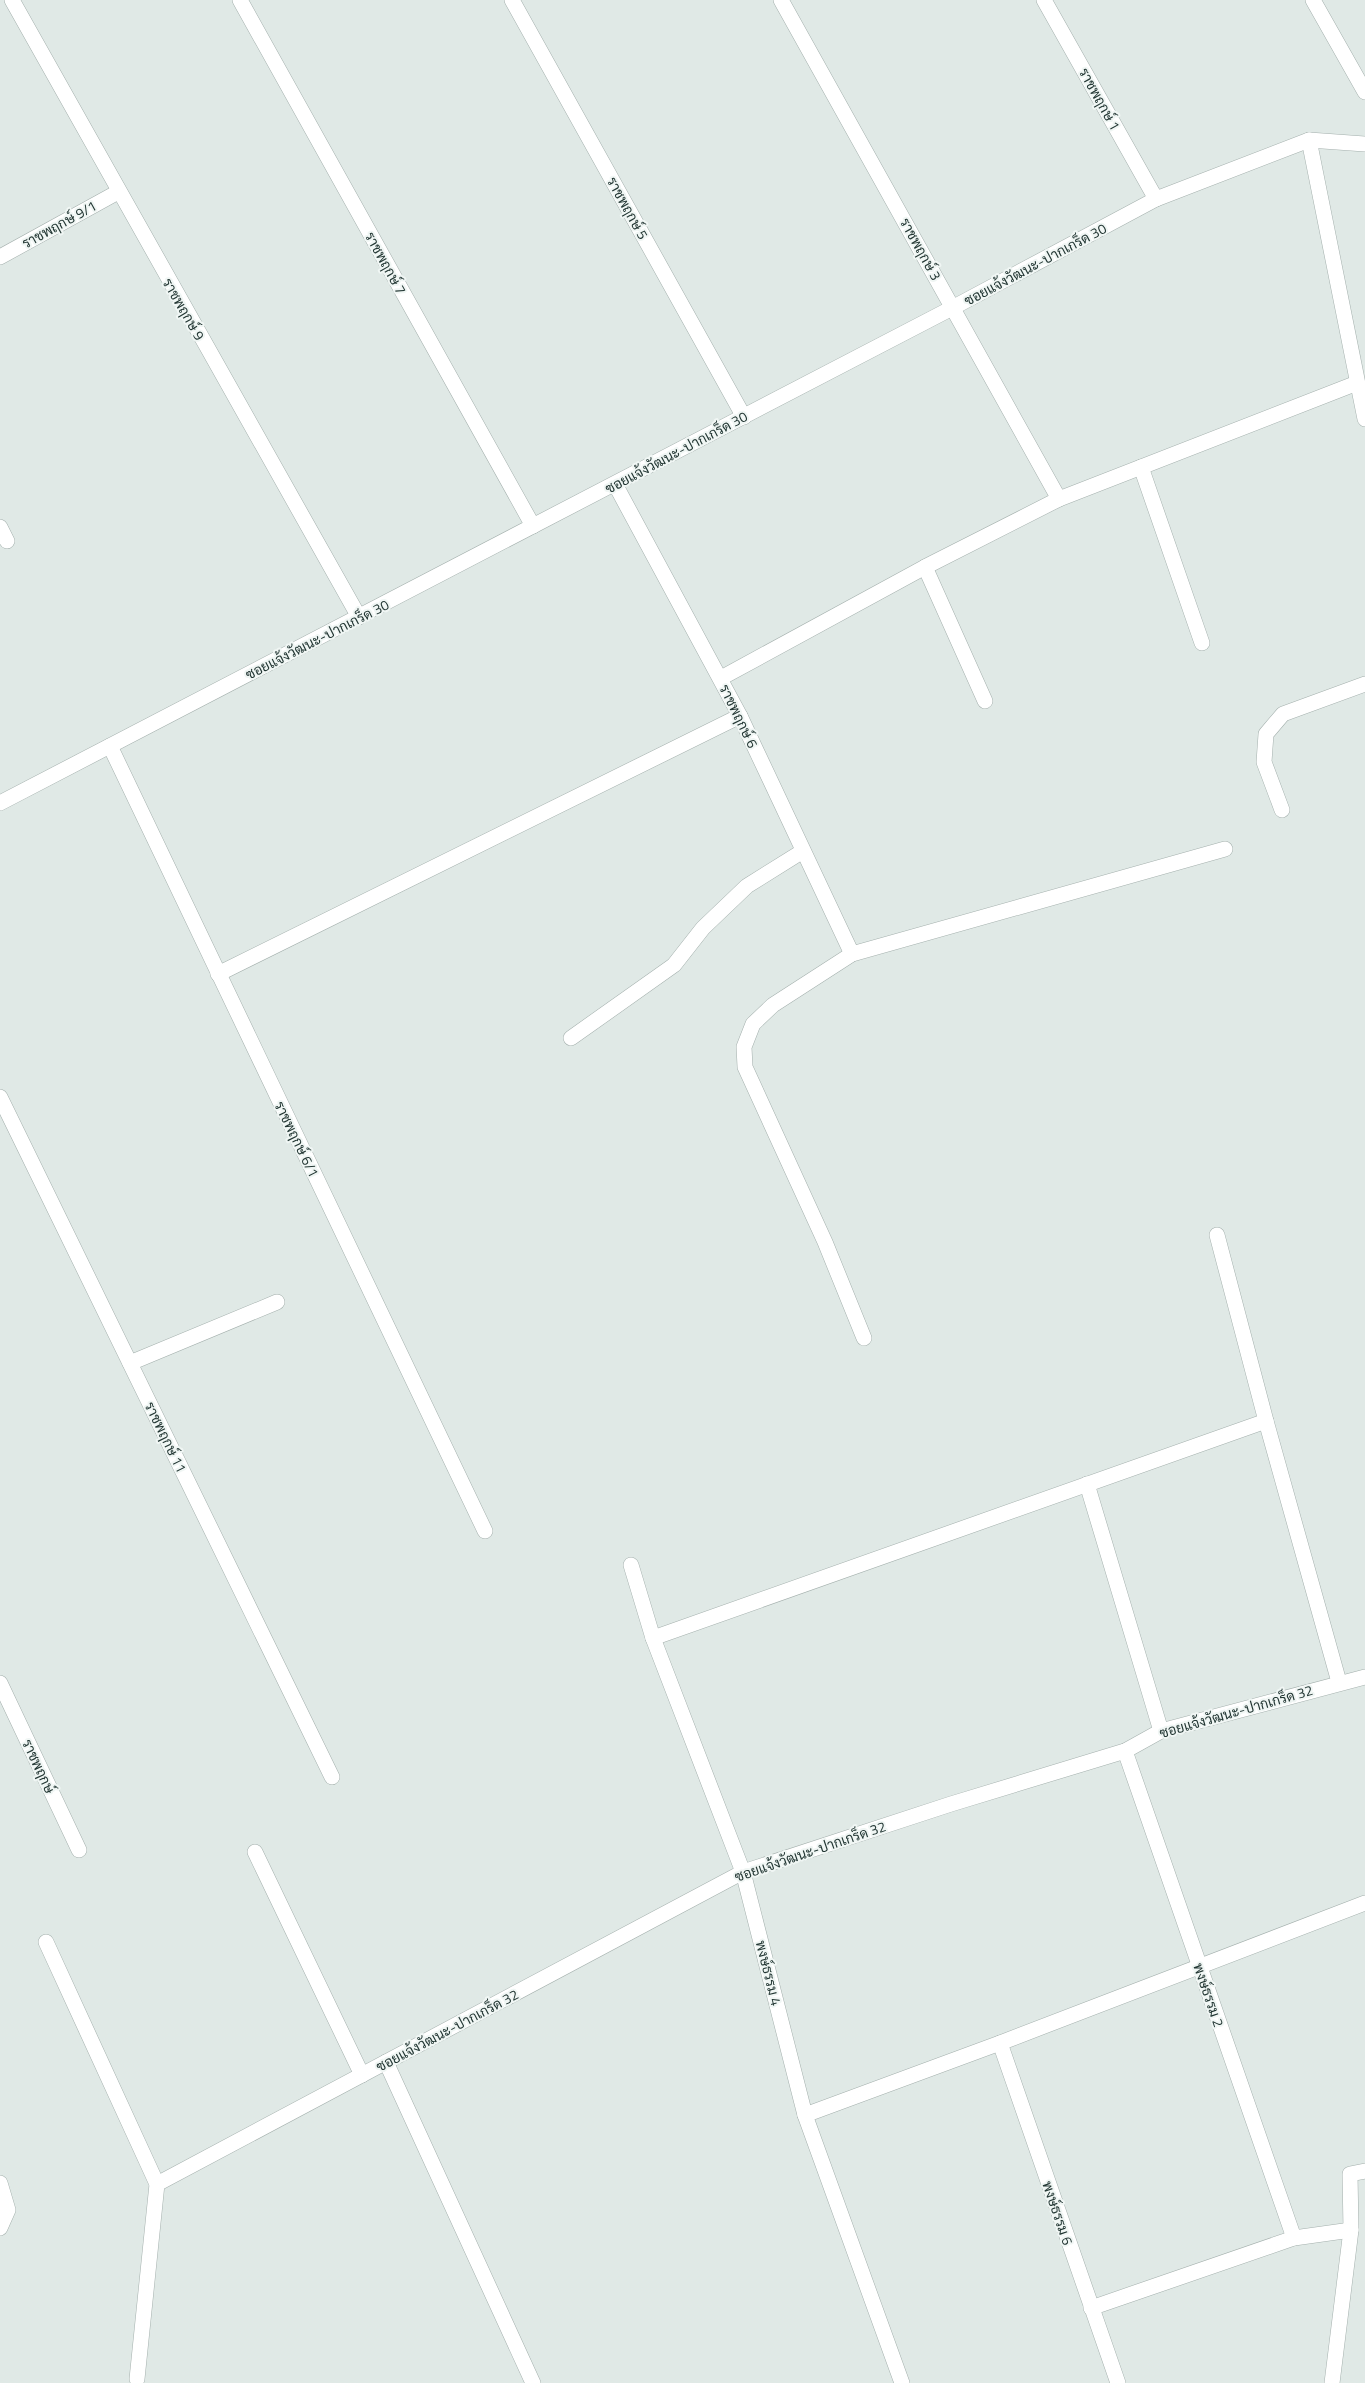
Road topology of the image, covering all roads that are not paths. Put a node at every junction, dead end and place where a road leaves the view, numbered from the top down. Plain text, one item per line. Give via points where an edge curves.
1 (12, 0) edge
2 (240, 0) edge
3 (512, 0) edge
4 (781, 0) edge
5 (1044, 0) edge
6 (1314, 0) edge
7 (1365, 92) edge
8 (1309, 140) junction
9 (1365, 144) edge
10 (118, 192) junction
11 (1156, 199) junction
12 (0, 257) edge
13 (954, 307) junction
14 (1357, 383) junction
15 (744, 417) junction
16 (1365, 419) edge
17 (1141, 467) junction
18 (615, 484) junction
19 (1059, 499) junction
20 (533, 526) junction
21 (0, 527) edge
22 (7, 541) dead end
23 (925, 567) junction
24 (359, 617) junction
25 (1202, 643) dead end
26 (721, 678) junction
27 (1365, 684) edge
28 (985, 702) dead end
29 (740, 716) junction
30 (110, 746) junction
31 (0, 803) edge
32 (1282, 810) dead end
33 (1225, 849) dead end
34 (803, 851) junction
35 (852, 954) junction
36 (218, 974) junction
37 (571, 1038) dead end
38 (0, 1097) edge
39 (1217, 1235) dead end
40 (277, 1302) dead end
41 (864, 1338) dead end
42 (130, 1363) junction
43 (1266, 1421) junction
44 (1087, 1484) junction
45 (485, 1531) dead end
46 (631, 1565) dead end
47 (653, 1638) junction
48 (1365, 1676) edge
49 (1339, 1682) junction
50 (0, 1683) edge
51 (1162, 1731) junction
52 (1125, 1751) junction
53 (332, 1777) dead end
54 (79, 1850) dead end
55 (255, 1852) dead end
56 (743, 1872) junction
57 (1365, 1903) edge
58 (46, 1942) dead end
59 (1199, 1967) junction
60 (1000, 2043) junction
61 (386, 2062) junction
62 (362, 2075) junction
63 (805, 2115) junction
64 (1365, 2171) edge
65 (0, 2183) edge
66 (157, 2184) junction
67 (0, 2228) edge
68 (1351, 2230) junction
69 (1294, 2238) junction
70 (1091, 2308) junction
71 (137, 2379) dead end
72 (533, 2383) edge
73 (902, 2383) edge
74 (1118, 2383) edge
75 (1332, 2383) edge

1 - 10 street, ราชพฤกษ์ 9
2 - 20 street, ราชพฤกษ์ 7
3 - 15 street, ราชพฤกษ์ 5
4 - 13 street, ราชพฤกษ์ 3
5 - 11 street, ราชพฤกษ์ 1
6 - 7 street
8 - 9 street, ซอยแจ้งวัฒนะ-ปากเกร็ด 30
8 - 11 street, ซอยแจ้งวัฒนะ-ปากเกร็ด 30
8 - 14 street
10 - 12 street, ราชพฤกษ์ 9/1
10 - 24 street, ราชพฤกษ์ 9
11 - 13 street, ซอยแจ้งวัฒนะ-ปากเกร็ด 30
13 - 15 street, ซอยแจ้งวัฒนะ-ปากเกร็ด 30
13 - 19 street, ราชพฤกษ์ 3
14 - 16 street
14 - 17 street
15 - 18 street, ซอยแจ้งวัฒนะ-ปากเกร็ด 30
17 - 19 street
17 - 25 street
18 - 20 street, ซอยแจ้งวัฒนะ-ปากเกร็ด 30
18 - 26 street, ราชพฤกษ์ 6
19 - 23 street
20 - 24 street, ซอยแจ้งวัฒนะ-ปากเกร็ด 30
21 - 22 street
23 - 26 street
23 - 28 street
24 - 30 street, ซอยแจ้งวัฒนะ-ปากเกร็ด 30
26 - 29 street, ราชพฤกษ์ 6
27 - 32 street via 1283,714 1266,734 1264,762
29 - 34 street, ราชพฤกษ์ 6
29 - 36 street
30 - 31 street, ซอยแจ้งวัฒนะ-ปากเกร็ด 30
30 - 36 street, ราชพฤกษ์ 6/1
33 - 35 street
34 - 35 street, ราชพฤกษ์ 6
34 - 37 street via 747,886 703,928 674,964
35 - 41 street via 774,1005 753,1024 744,1047 745,1067 825,1242
36 - 45 street, ราชพฤกษ์ 6/1
38 - 42 street, ราชพฤกษ์ 11
39 - 43 street
40 - 42 street
42 - 53 street, ราชพฤกษ์ 11
43 - 44 street
43 - 49 street
44 - 47 street
44 - 51 street
46 - 47 street, พงษ์ธรรม 4
47 - 56 street, พงษ์ธรรม 4
48 - 49 street, ซอยแจ้งวัฒนะ-ปากเกร็ด 32
49 - 51 street, ซอยแจ้งวัฒนะ-ปากเกร็ด 32
50 - 54 street, ราชพฤกษ์
51 - 52 street, ซอยแจ้งวัฒนะ-ปากเกร็ด 32
52 - 56 street, ซอยแจ้งวัฒนะ-ปากเกร็ด 32
52 - 59 street, พงษ์ธรรม 2
55 - 62 street
56 - 61 street, ซอยแจ้งวัฒนะ-ปากเกร็ด 32
56 - 63 street, พงษ์ธรรม 4
57 - 59 street
58 - 66 street
59 - 60 street
59 - 69 street, พงษ์ธรรม 2
60 - 63 street
60 - 70 street, พงษ์ธรรม 6
61 - 62 street, ซอยแจ้งวัฒนะ-ปากเกร็ด 32
61 - 72 street
62 - 66 street, ซอยแจ้งวัฒนะ-ปากเกร็ด 32
63 - 73 street, พงษ์ธรรม 4
64 - 68 street via 1350,2174
65 - 67 street via 8,2210
66 - 71 street
68 - 69 street
68 - 75 street
69 - 70 street
70 - 74 street, พงษ์ธรรม 6

